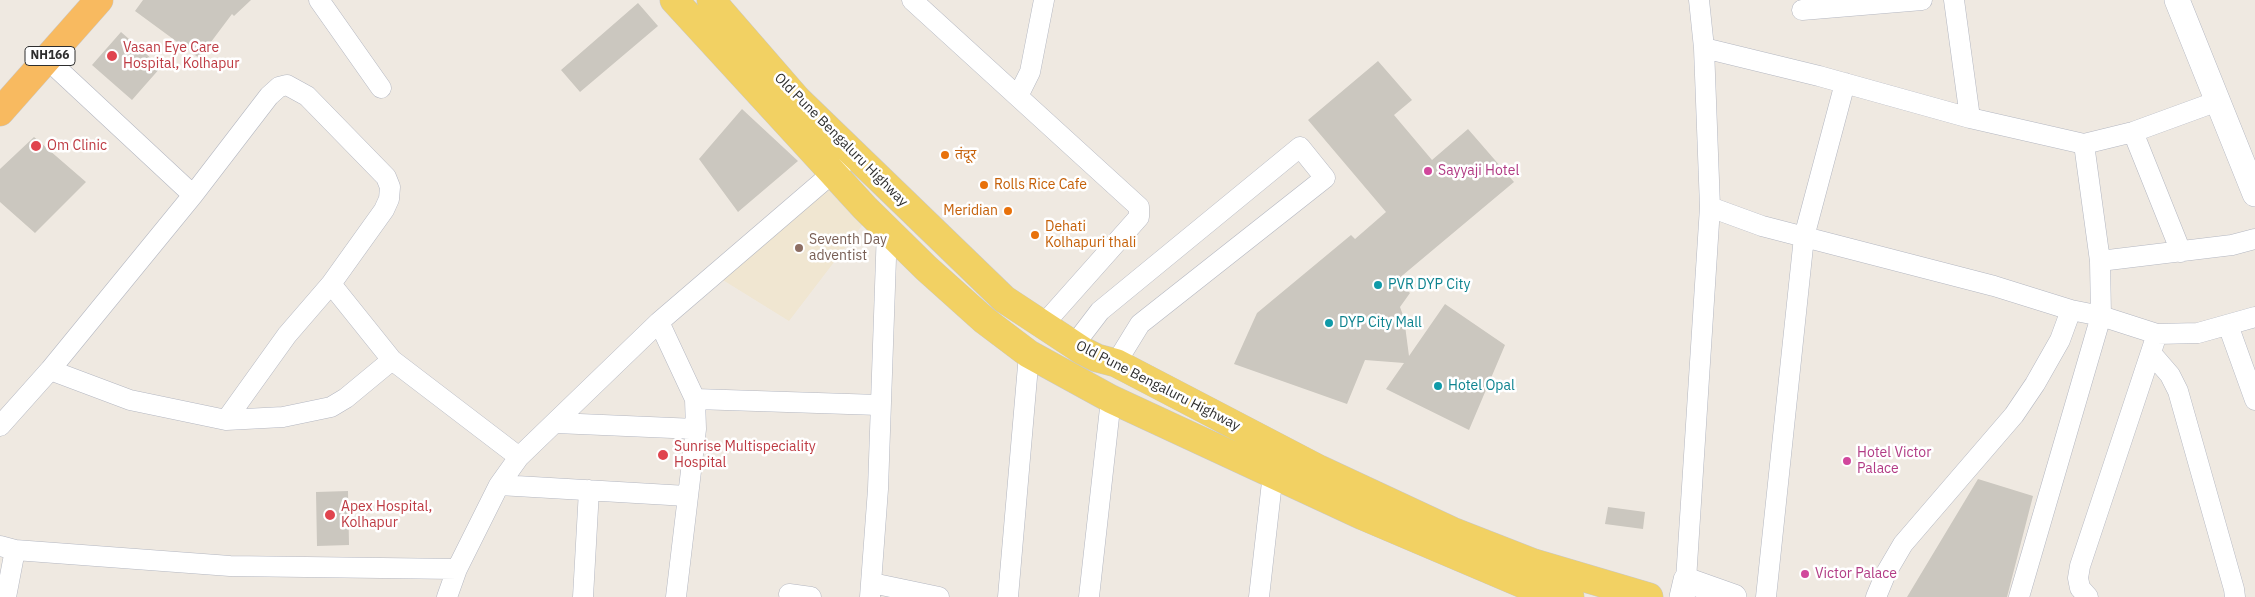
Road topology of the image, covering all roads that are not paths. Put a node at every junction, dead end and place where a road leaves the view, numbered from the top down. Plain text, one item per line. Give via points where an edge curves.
1 (81, 0) edge
2 (99, 0) edge
3 (319, 0) edge
4 (674, 0) edge
5 (711, 0) edge
6 (912, 0) edge
7 (1044, 0) edge
8 (1699, 0) edge
9 (1922, 0) edge
10 (1954, 0) edge
11 (2177, 0) edge
12 (1802, 10) dead end
13 (1704, 48) junction
14 (47, 59) junction
15 (1845, 83) junction
16 (380, 88) dead end
17 (0, 90) edge
18 (1018, 96) junction
19 (2218, 101) junction
20 (0, 112) edge
21 (1970, 118) junction
22 (2133, 132) junction
23 (2084, 144) junction
24 (853, 154) junction
25 (833, 173) junction
26 (2255, 194) edge
27 (192, 195) junction
28 (1710, 207) junction
29 (887, 229) junction
30 (1804, 237) junction
31 (2255, 239) edge
32 (2181, 252) junction
33 (2100, 261) junction
34 (331, 284) junction
35 (2071, 310) junction
36 (2101, 316) junction
37 (2255, 317) edge
38 (659, 322) junction
39 (1043, 325) junction
40 (2228, 325) junction
41 (2154, 344) junction
42 (1074, 345) junction
43 (1029, 354) junction
44 (392, 360) junction
45 (1116, 363) junction
46 (50, 370) junction
47 (695, 399) junction
48 (1111, 399) junction
49 (2255, 400) edge
50 (879, 405) junction
51 (226, 420) junction
52 (556, 423) junction
53 (0, 426) edge
54 (696, 429) junction
55 (519, 457) junction
56 (1273, 473) junction
57 (499, 484) junction
58 (589, 490) junction
59 (687, 496) junction
60 (8, 548) edge
61 (458, 569) junction
62 (1684, 589) edge
63 (871, 590) edge
64 (1568, 591) edge
65 (789, 594) dead end
66 (6, 597) edge
67 (447, 597) edge
68 (583, 597) edge
69 (676, 597) edge
70 (811, 597) edge
71 (938, 597) edge
72 (1008, 597) edge
73 (1090, 597) edge
74 (1259, 597) edge
75 (1649, 597) edge
76 (1734, 597) edge
77 (1766, 597) edge
78 (1876, 597) edge
79 (2020, 597) edge
80 (2088, 597) edge
81 (2235, 597) edge

1 - 17 highway, NH166
2 - 14 highway, NH166
3 - 16 street
4 - 25 main road, Old Pune Bengaluru Highway
5 - 24 main road, Old Pune Bengaluru Highway via 797,99
6 - 18 street
7 - 18 street via 1030,72
8 - 13 street
9 - 12 street
10 - 21 street
11 - 19 street
13 - 15 street
13 - 28 street
14 - 20 highway, NH166
14 - 27 street
15 - 21 street
15 - 30 street
18 - 39 street via 1139,207 1139,218
19 - 22 street
19 - 26 street
21 - 23 street
22 - 23 street
22 - 32 street
23 - 33 street
24 - 25 street
24 - 39 main road, Old Pune Bengaluru Highway via 1004,299
25 - 29 main road, Old Pune Bengaluru Highway
25 - 38 street
27 - 34 street via 269,96 287,85 298,89 386,177 390,187 384,210
27 - 46 street
28 - 30 street
28 - 62 street
29 - 43 main road, Old Pune Bengaluru Highway via 984,320
29 - 50 street
30 - 35 street via 1994,286
30 - 77 street
31 - 32 street
32 - 33 street
33 - 36 street
34 - 44 street
34 - 51 street via 287,335
35 - 36 street
35 - 78 street via 2060,340 2014,415 1903,544
36 - 41 street
36 - 79 street
37 - 40 street
38 - 47 street
38 - 52 street
39 - 42 main road, Old Pune Bengaluru Highway
40 - 41 street
40 - 49 street
41 - 80 street via 2080,566 2080,588
41 - 81 street via 2178,391
42 - 45 main road, Old Pune Bengaluru Highway via 1097,358
42 - 45 street via 1100,311 1300,147 1325,178 1140,324
43 - 48 main road, Old Pune Bengaluru Highway
43 - 72 street
44 - 51 street via 331,407 283,417
44 - 55 street
45 - 64 main road, Old Pune Bengaluru Highway via 1373,496 1534,563
46 - 51 street via 130,400
46 - 53 street
47 - 50 street
47 - 54 street
48 - 56 main road, Old Pune Bengaluru Highway
48 - 73 street
50 - 63 street via 878,489
52 - 54 street
52 - 55 street
54 - 59 street
55 - 57 street
56 - 64 main road, Old Pune Bengaluru Highway via 1523,584
56 - 74 street
57 - 58 street
57 - 61 street
58 - 59 street
58 - 68 street
59 - 69 street
60 - 61 street via 230,566
60 - 66 street
61 - 67 street
62 - 76 street
63 - 71 street
64 - 75 main road, Old Pune Bengaluru Highway
65 - 70 street

